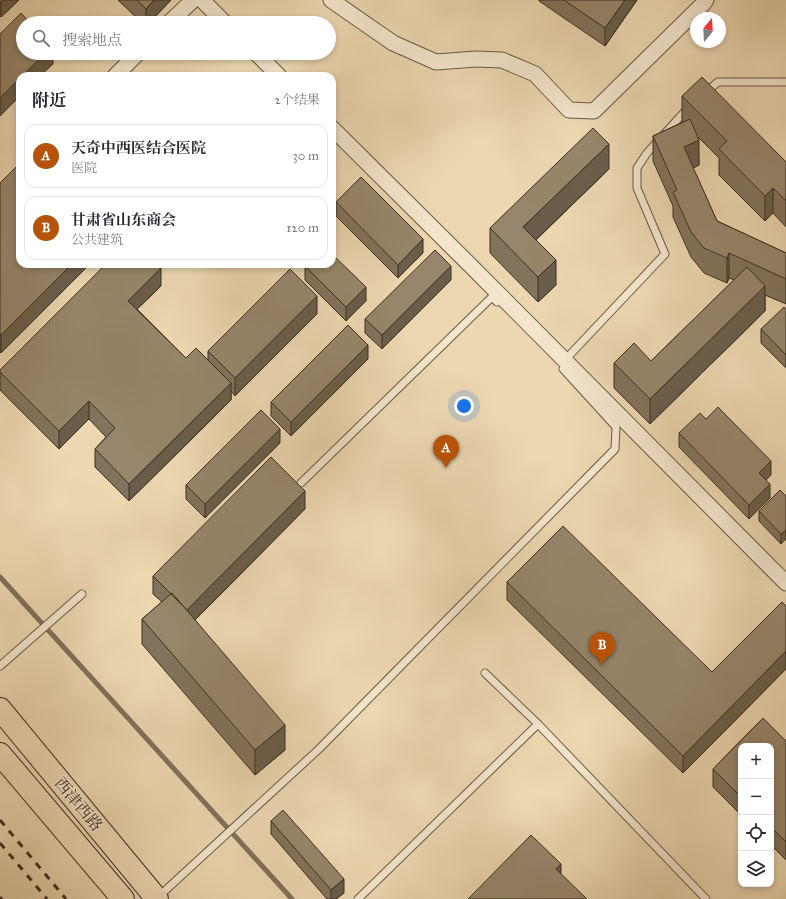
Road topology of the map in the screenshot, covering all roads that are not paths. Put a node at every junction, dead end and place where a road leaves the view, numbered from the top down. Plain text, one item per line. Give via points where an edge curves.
1 (193, 0) edge
2 (202, 0) edge
3 (331, 0) edge
4 (706, 0) edge
5 (176, 16) edge
6 (218, 16) edge
7 (131, 60) edge
8 (263, 60) edge
9 (119, 72) edge
10 (275, 72) edge
11 (786, 82) edge
12 (336, 132) edge
13 (563, 363) junction
14 (301, 483) dead end
15 (786, 583) edge
16 (82, 594) dead end
17 (0, 666) edge
18 (485, 673) dead end
19 (0, 709) edge
20 (538, 724) junction
21 (0, 754) edge
22 (361, 897) edge
23 (123, 899) edge
24 (157, 899) edge
25 (706, 899) edge

1 - 5 street
2 - 6 street
3 - 4 street via 393,43 436,62 502,60 535,74 569,110 594,111
7 - 9 street
8 - 10 street
11 - 13 lane via 718,82 698,99 647,153 637,168 637,188 665,254
12 - 13 street
13 - 14 lane via 492,297
13 - 15 street
13 - 24 lane via 616,427 615,450 319,749
16 - 17 lane
18 - 20 lane
19 - 24 main road, 西津西路
20 - 22 lane
20 - 25 lane
21 - 23 main road, 西津西路

